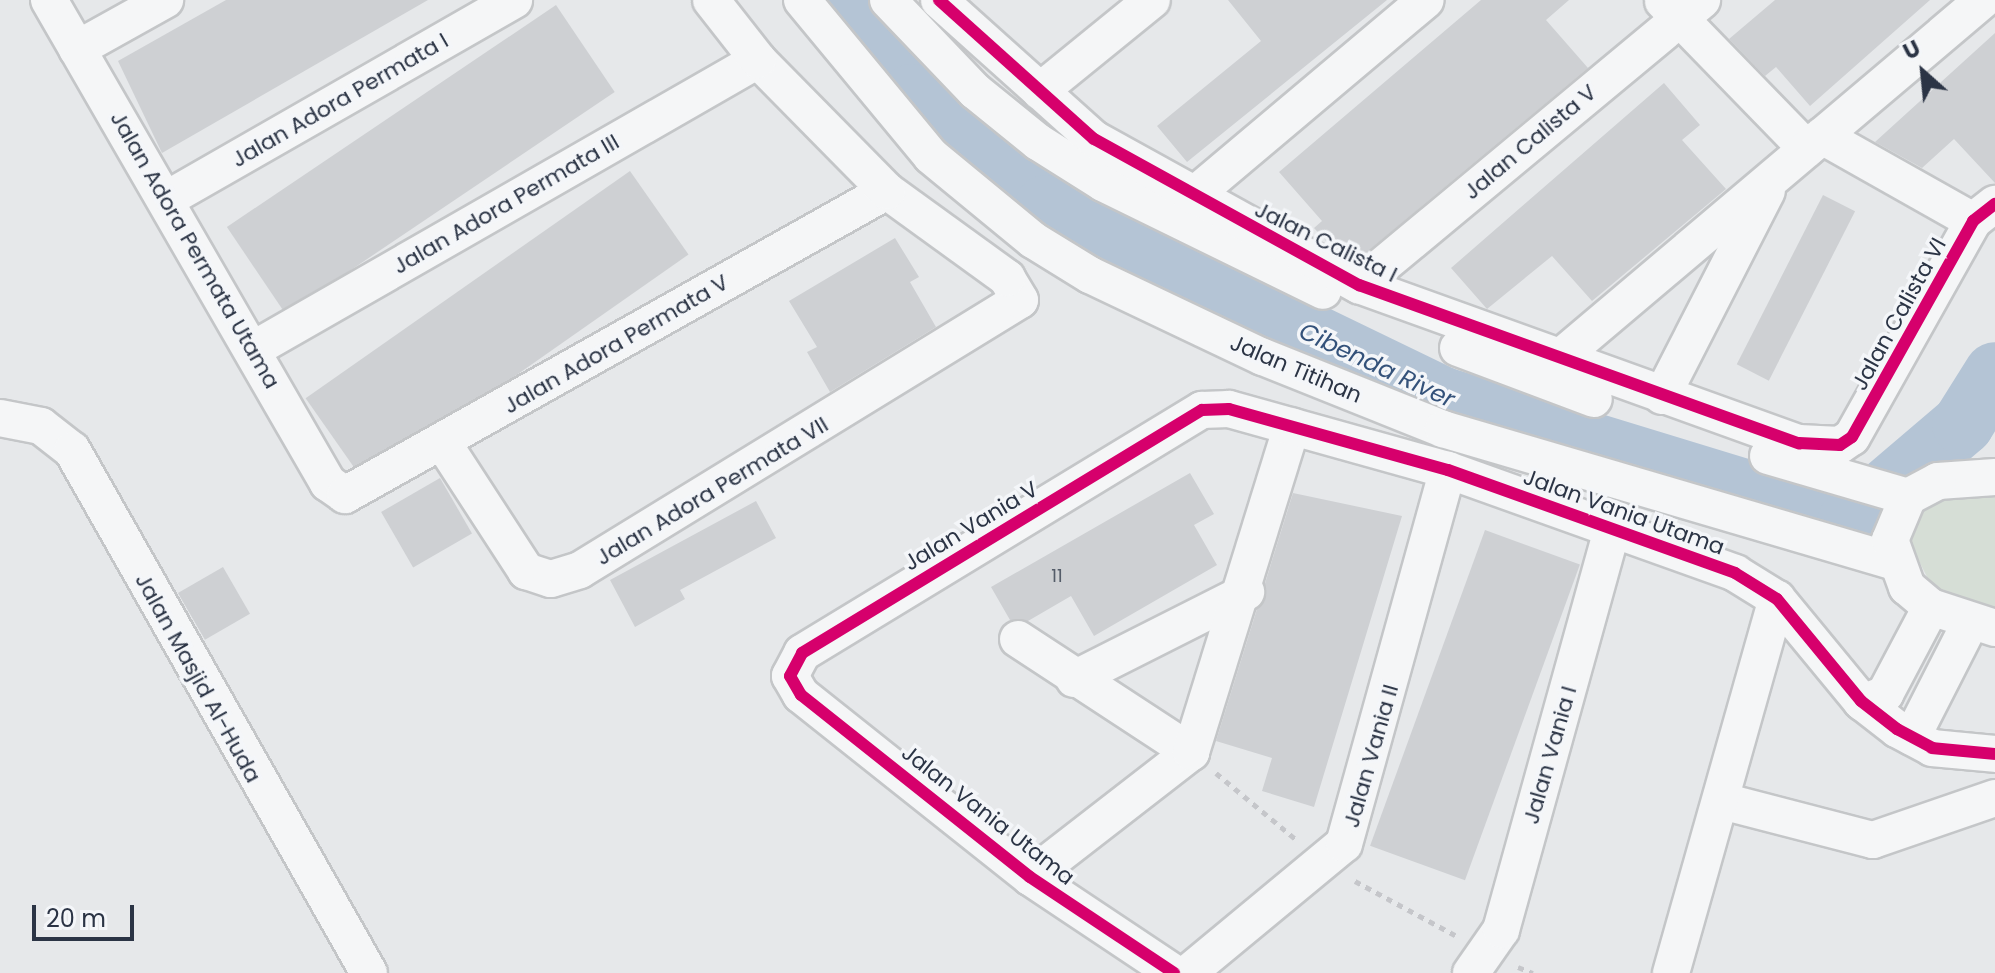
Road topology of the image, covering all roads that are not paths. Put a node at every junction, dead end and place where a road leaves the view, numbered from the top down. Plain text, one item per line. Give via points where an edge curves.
1 (49, 0) edge
2 (165, 0) edge
3 (514, 0) edge
4 (711, 0) edge
5 (802, 0) edge
6 (888, 0) edge
7 (939, 0) edge
8 (1152, 0) edge
9 (1426, 0) edge
10 (1983, 0) edge
11 (1681, 6) edge
12 (77, 49) junction
13 (758, 60) junction
14 (1040, 91) junction
15 (1814, 142) junction
16 (1775, 175) junction
17 (887, 191) junction
18 (1193, 196) junction
19 (167, 199) junction
20 (1984, 213) edge
21 (1359, 285) junction
22 (254, 349) junction
23 (1556, 361) junction
24 (1662, 396) junction
25 (0, 418) edge
26 (1183, 420) joint
27 (1292, 426) junction
28 (443, 443) junction
29 (1840, 445) joint
30 (1448, 470) junction
31 (1995, 477) edge
32 (345, 495) joint
33 (1908, 497) junction
34 (1612, 529) junction
35 (1894, 562) junction
36 (1246, 592) junction
37 (1777, 599) junction
38 (1931, 607) junction
39 (1982, 627) edge
40 (1018, 639) dead end
41 (790, 676) joint
42 (1074, 679) junction
43 (1863, 703) junction
44 (1912, 737) junction
45 (1191, 752) junction
46 (1995, 754) edge
47 (1995, 798) edge
48 (1722, 801) junction
49 (1030, 877) junction
50 (369, 973) edge
51 (1174, 973) edge
52 (1188, 973) edge
53 (1471, 973) edge
54 (1671, 973) edge

1 - 12 street, Jalan Adora Permata Utama
2 - 12 street
3 - 19 street, Jalan Adora Permata I
4 - 13 street
5 - 35 street, Jalan Titihan via 931,156 1012,224 1090,275 1263,357 1443,429
6 - 33 street via 975,91 1038,142 1285,274 1530,379
7 - 14 street, Jalan Calista I
8 - 14 street
9 - 18 street
10 - 15 street
11 - 15 street
11 - 21 street, Jalan Calista V
12 - 19 street, Jalan Adora Permata Utama
13 - 17 street
13 - 22 street, Jalan Adora Permata III
14 - 18 street, Jalan Calista I via 1094,139
15 - 16 street
15 - 20 street
16 - 23 street
16 - 24 street
17 - 28 street, Jalan Adora Permata V
17 - 28 street, Jalan Adora Permata VII via 1007,278 1020,300 565,576 540,578 526,571
18 - 21 street, Jalan Calista I
19 - 22 street, Jalan Adora Permata Utama
20 - 29 street, Jalan Calista VI via 1864,418
21 - 23 street, Jalan Calista I
22 - 32 street, Jalan Adora Permata Utama via 328,483
23 - 24 street, Jalan Calista I
24 - 29 street, Jalan Calista I via 1799,443
25 - 50 street, Jalan Masjid Al-Huda via 41,426 72,450
26 - 27 street, Jalan Vania Utama via 1229,409
26 - 41 street, Jalan Vania V via 802,653
27 - 30 street, Jalan Vania Utama
27 - 36 street
28 - 32 street, Jalan Adora Permata V
30 - 34 street, Jalan Vania Utama
30 - 52 street, Jalan Vania II via 1344,844
31 - 33 street via 1938,481
33 - 35 street via 1891,528
34 - 37 street, Jalan Vania Utama via 1735,573
34 - 53 street, Jalan Vania I via 1501,930
35 - 38 street
36 - 42 street
36 - 45 street
37 - 43 street, Jalan Vania Utama
37 - 48 street
38 - 39 street
38 - 43 street via 1885,694
39 - 44 street
40 - 42 street
41 - 49 street, Jalan Vania Utama via 801,695
42 - 45 street
43 - 44 street, Jalan Vania Utama
44 - 46 street, Jalan Vania Utama via 1932,748
45 - 49 street
47 - 48 street via 1873,840
48 - 54 street
49 - 51 street, Jalan Vania Utama

